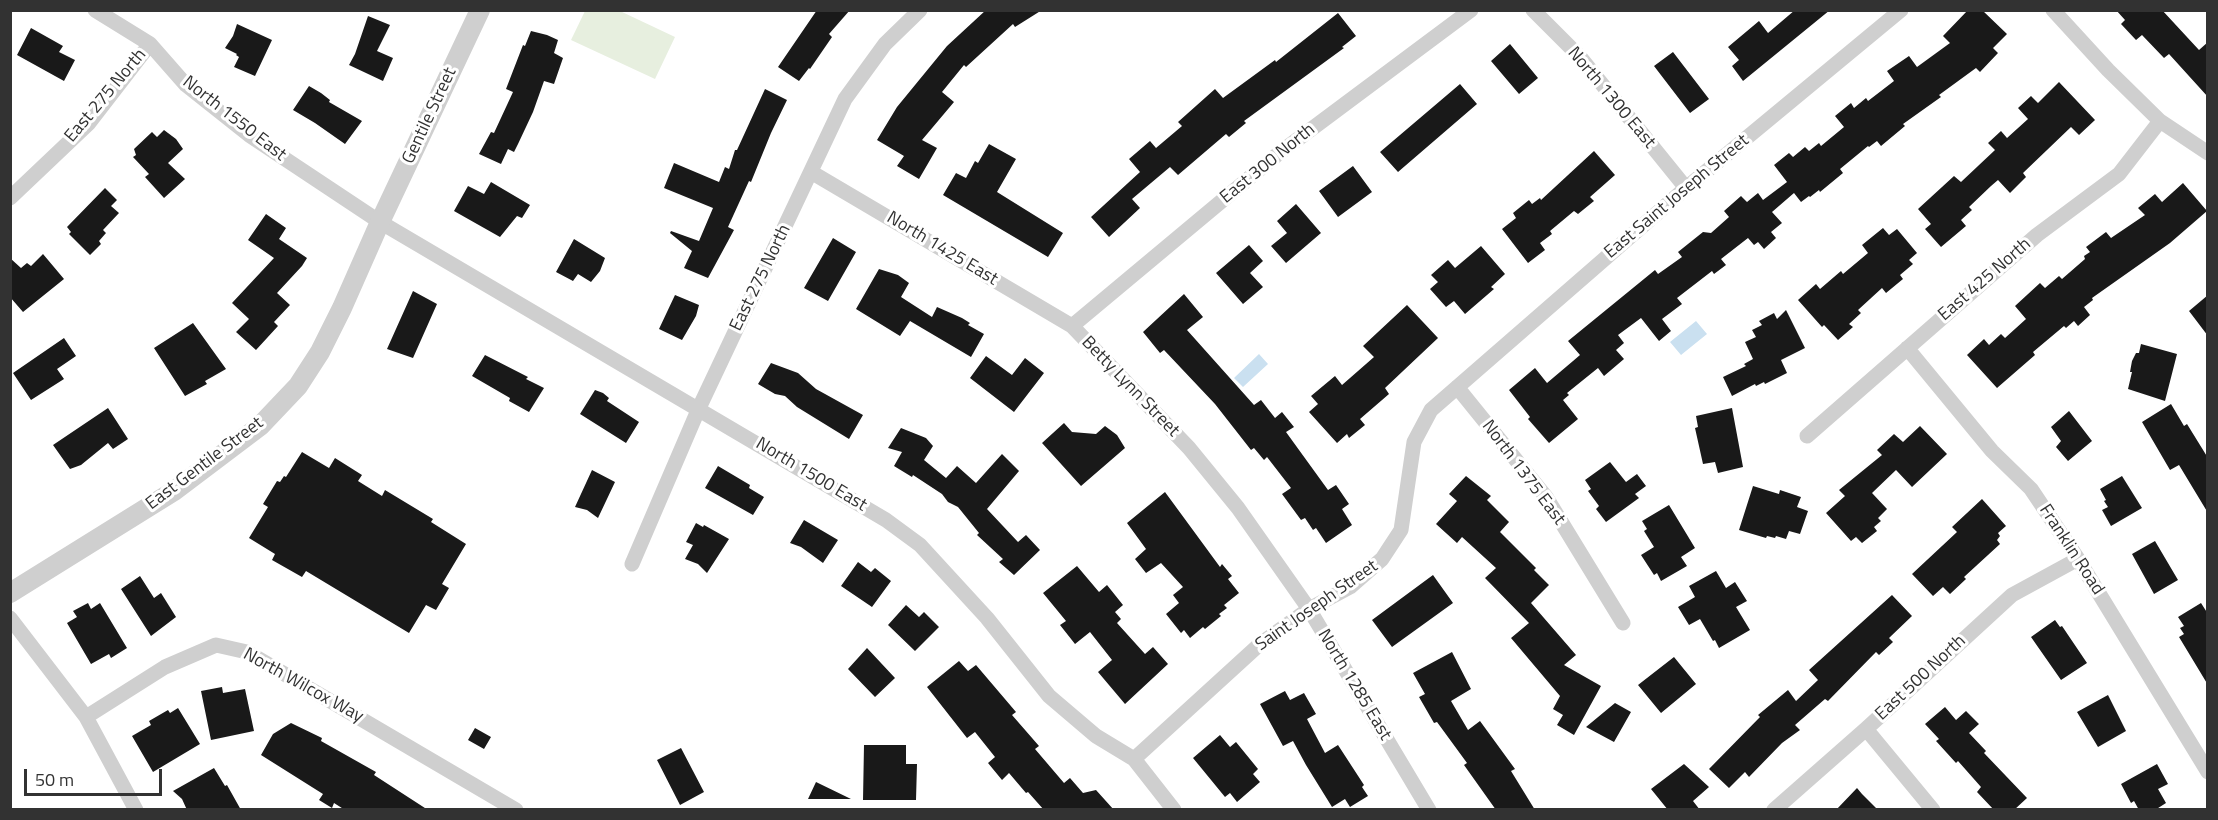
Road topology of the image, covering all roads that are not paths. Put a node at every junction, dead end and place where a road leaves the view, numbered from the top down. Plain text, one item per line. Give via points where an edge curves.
1 (94, 10) edge
2 (480, 10) edge
3 (920, 10) edge
4 (1471, 10) edge
5 (1533, 10) edge
6 (1901, 10) edge
7 (2053, 10) edge
8 (150, 44) junction
9 (2160, 121) junction
10 (2208, 153) edge
11 (812, 172) junction
12 (1686, 188) junction
13 (10, 198) edge
14 (380, 222) junction
15 (1072, 326) junction
16 (1907, 348) junction
17 (1457, 387) junction
18 (699, 408) junction
19 (1807, 436) dead end
20 (1189, 448) joint
21 (2078, 559) junction
22 (632, 564) dead end
23 (10, 593) edge
24 (1309, 609) junction
25 (10, 618) edge
26 (1623, 623) dead end
27 (86, 717) junction
28 (1866, 729) junction
29 (1134, 759) junction
30 (2208, 772) edge
31 (136, 810) edge
32 (516, 810) edge
33 (1174, 810) edge
34 (1429, 810) edge
35 (1774, 810) edge
36 (1933, 810) edge

1 - 8 street, North 1550 East
2 - 14 street, Gentile Street
3 - 11 street, East 275 North via 885,44 845,99
4 - 15 street, East 300 North via 1278,154
5 - 12 street, North 1300 East via 1580,57
6 - 12 street, East Saint Joseph Street
7 - 9 street
8 - 13 street, East 275 North via 89,123
8 - 14 street, North 1550 East via 186,85 249,135
9 - 10 street
9 - 16 street, East 425 North via 2119,174 2037,235
11 - 15 street, North 1425 East
11 - 18 street, East 275 North
12 - 17 street, East Saint Joseph Street
14 - 18 street, North 1500 East
14 - 23 street, East Gentile Street via 320,352 298,386 260,426 174,491
15 - 20 street, Betty Lynn Street
16 - 19 street, East 425 North
16 - 21 street, Franklin Road via 1992,450 2031,489
17 - 24 street, Saint Joseph Street via 1431,410 1414,442 1401,530 1382,560 1350,587
17 - 26 street, North 1375 East via 1546,497
18 - 22 street, East 275 North
18 - 29 street, North 1500 East via 886,519 920,545 987,618 1049,696 1095,736
20 - 24 street, North 1285 East via 1238,508
21 - 28 street, East 500 North via 2012,595
21 - 30 street, Franklin Road
24 - 29 street, Saint Joseph Street via 1260,644
24 - 34 street, North 1285 East
25 - 27 street
27 - 31 street
27 - 32 street, North Wilcox Way via 165,667 216,645 247,652
28 - 35 street, East 500 North
28 - 36 street
29 - 33 street, North 1500 East

